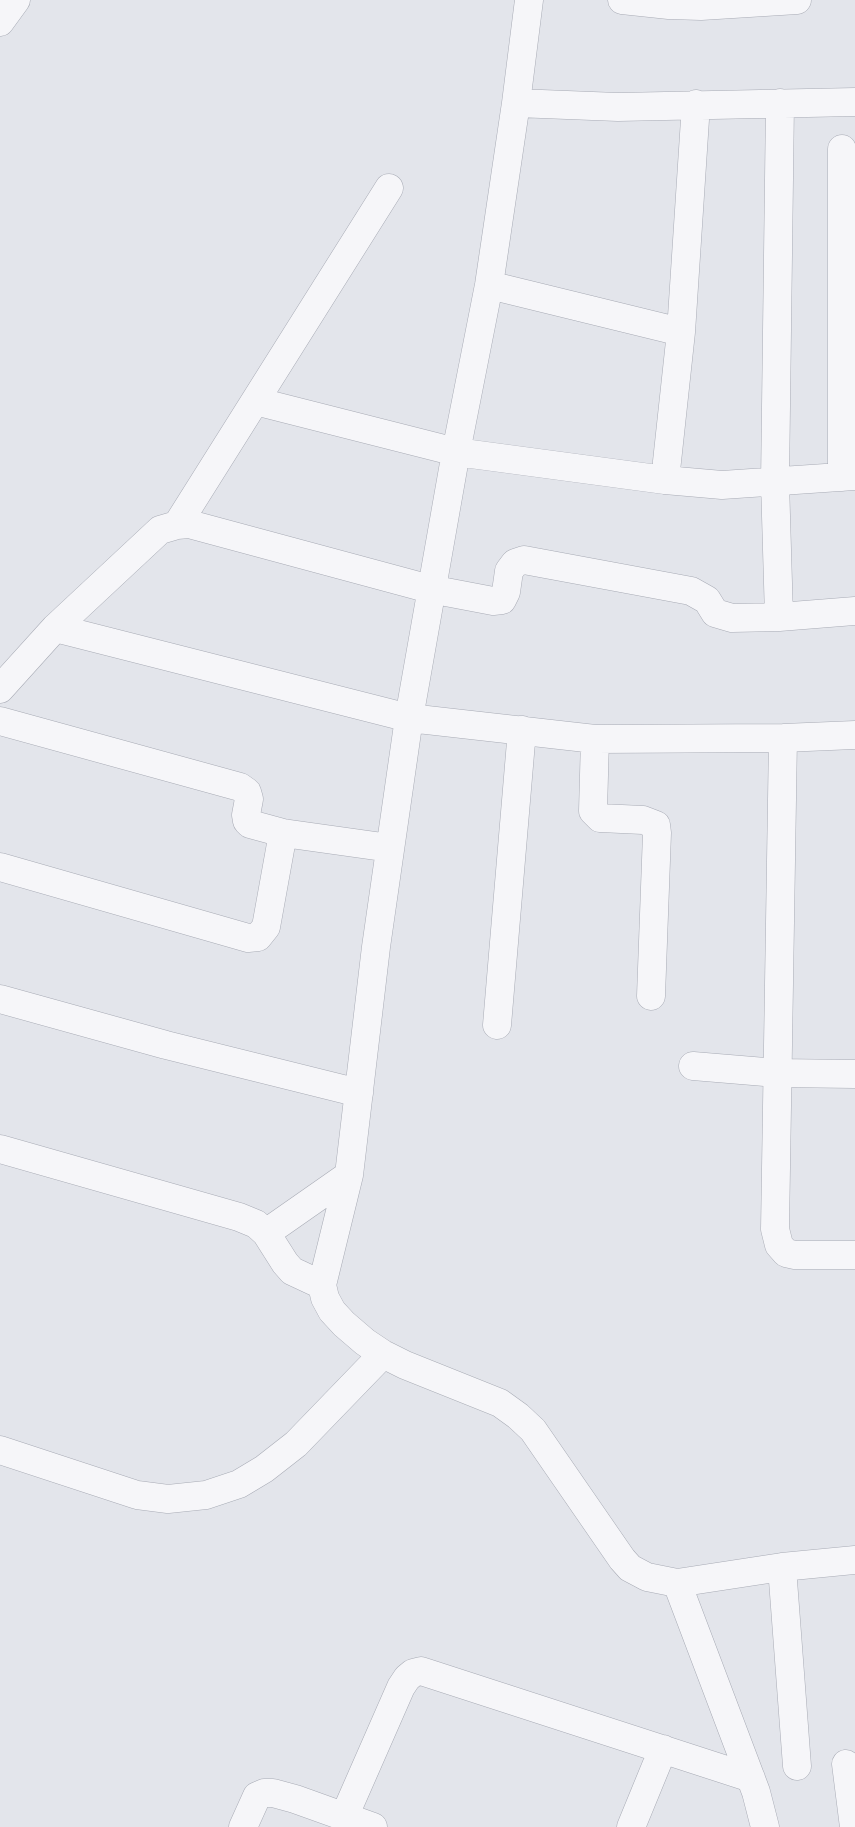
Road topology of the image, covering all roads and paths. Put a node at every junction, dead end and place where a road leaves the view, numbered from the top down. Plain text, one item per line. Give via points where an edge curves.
1 (16, 0) edge
2 (529, 0) edge
3 (622, 0) edge
4 (797, 0) edge
5 (0, 22) edge
6 (855, 102) edge
7 (780, 103) junction
8 (516, 104) junction
9 (696, 104) junction
10 (842, 149) dead end
11 (389, 188) dead end
12 (489, 285) junction
13 (681, 332) junction
14 (255, 401) junction
15 (456, 452) junction
16 (848, 477) edge
17 (665, 480) junction
18 (775, 482) junction
19 (178, 525) junction
20 (430, 589) junction
21 (855, 611) edge
22 (779, 617) junction
23 (55, 628) junction
24 (0, 689) edge
25 (409, 718) junction
26 (0, 722) edge
27 (522, 730) junction
28 (855, 735) edge
29 (594, 738) junction
30 (783, 738) junction
31 (283, 833) junction
32 (390, 848) junction
33 (0, 867) edge
34 (652, 996) dead end
35 (0, 1000) edge
36 (497, 1025) dead end
37 (692, 1066) dead end
38 (777, 1073) junction
39 (855, 1074) edge
40 (359, 1093) junction
41 (0, 1149) edge
42 (350, 1175) junction
43 (266, 1233) junction
44 (855, 1255) edge
45 (322, 1284) junction
46 (383, 1354) junction
47 (0, 1450) edge
48 (855, 1560) edge
49 (782, 1566) junction
50 (677, 1583) junction
51 (663, 1749) junction
52 (846, 1764) dead end
53 (797, 1766) dead end
54 (751, 1778) junction
55 (344, 1817) junction
56 (244, 1827) edge
57 (372, 1827) edge
58 (631, 1827) edge
59 (765, 1827) edge
60 (854, 1827) edge

1 - 5 street
2 - 8 street
3 - 4 street via 701,6
6 - 7 street
7 - 9 street
7 - 18 street
8 - 9 street via 618,107
8 - 12 street
9 - 13 street
10 - 16 street
11 - 14 street
12 - 13 street
12 - 15 street
13 - 17 street
14 - 15 street
14 - 19 street
15 - 17 street
15 - 20 street
16 - 18 street
17 - 18 street via 722,485
18 - 22 street
19 - 20 street via 195,526
19 - 23 street via 160,530
20 - 22 street via 502,600 509,571 515,562 524,560 691,591 707,600 715,612 732,618
20 - 25 street
21 - 22 street
23 - 24 street
23 - 25 street
25 - 27 street
25 - 32 street
26 - 31 street via 240,787 247,792 249,799 247,821
27 - 29 street
27 - 36 street
28 - 30 street
29 - 30 street
29 - 34 street via 593,810 600,818 643,820 656,825
30 - 38 street
31 - 32 street
31 - 33 street via 266,927 258,937 248,938
32 - 40 street
35 - 40 street
37 - 38 street
38 - 39 street
38 - 44 street via 775,1229 780,1245 795,1255
40 - 42 street
41 - 43 street via 238,1217 256,1224
42 - 43 street
42 - 45 street
43 - 45 street via 292,1271
45 - 46 street via 324,1298 332,1311
46 - 47 street via 296,1444 239,1484 206,1495 168,1499 137,1495
46 - 50 street via 500,1403 518,1416 533,1430 630,1568 647,1577
48 - 49 street
49 - 50 street
49 - 53 street
50 - 54 street
51 - 54 street
51 - 55 street via 421,1671 413,1673 401,1686
51 - 58 street
52 - 60 street
54 - 59 street
55 - 56 street via 295,1799 264,1793 257,1796
55 - 57 street

